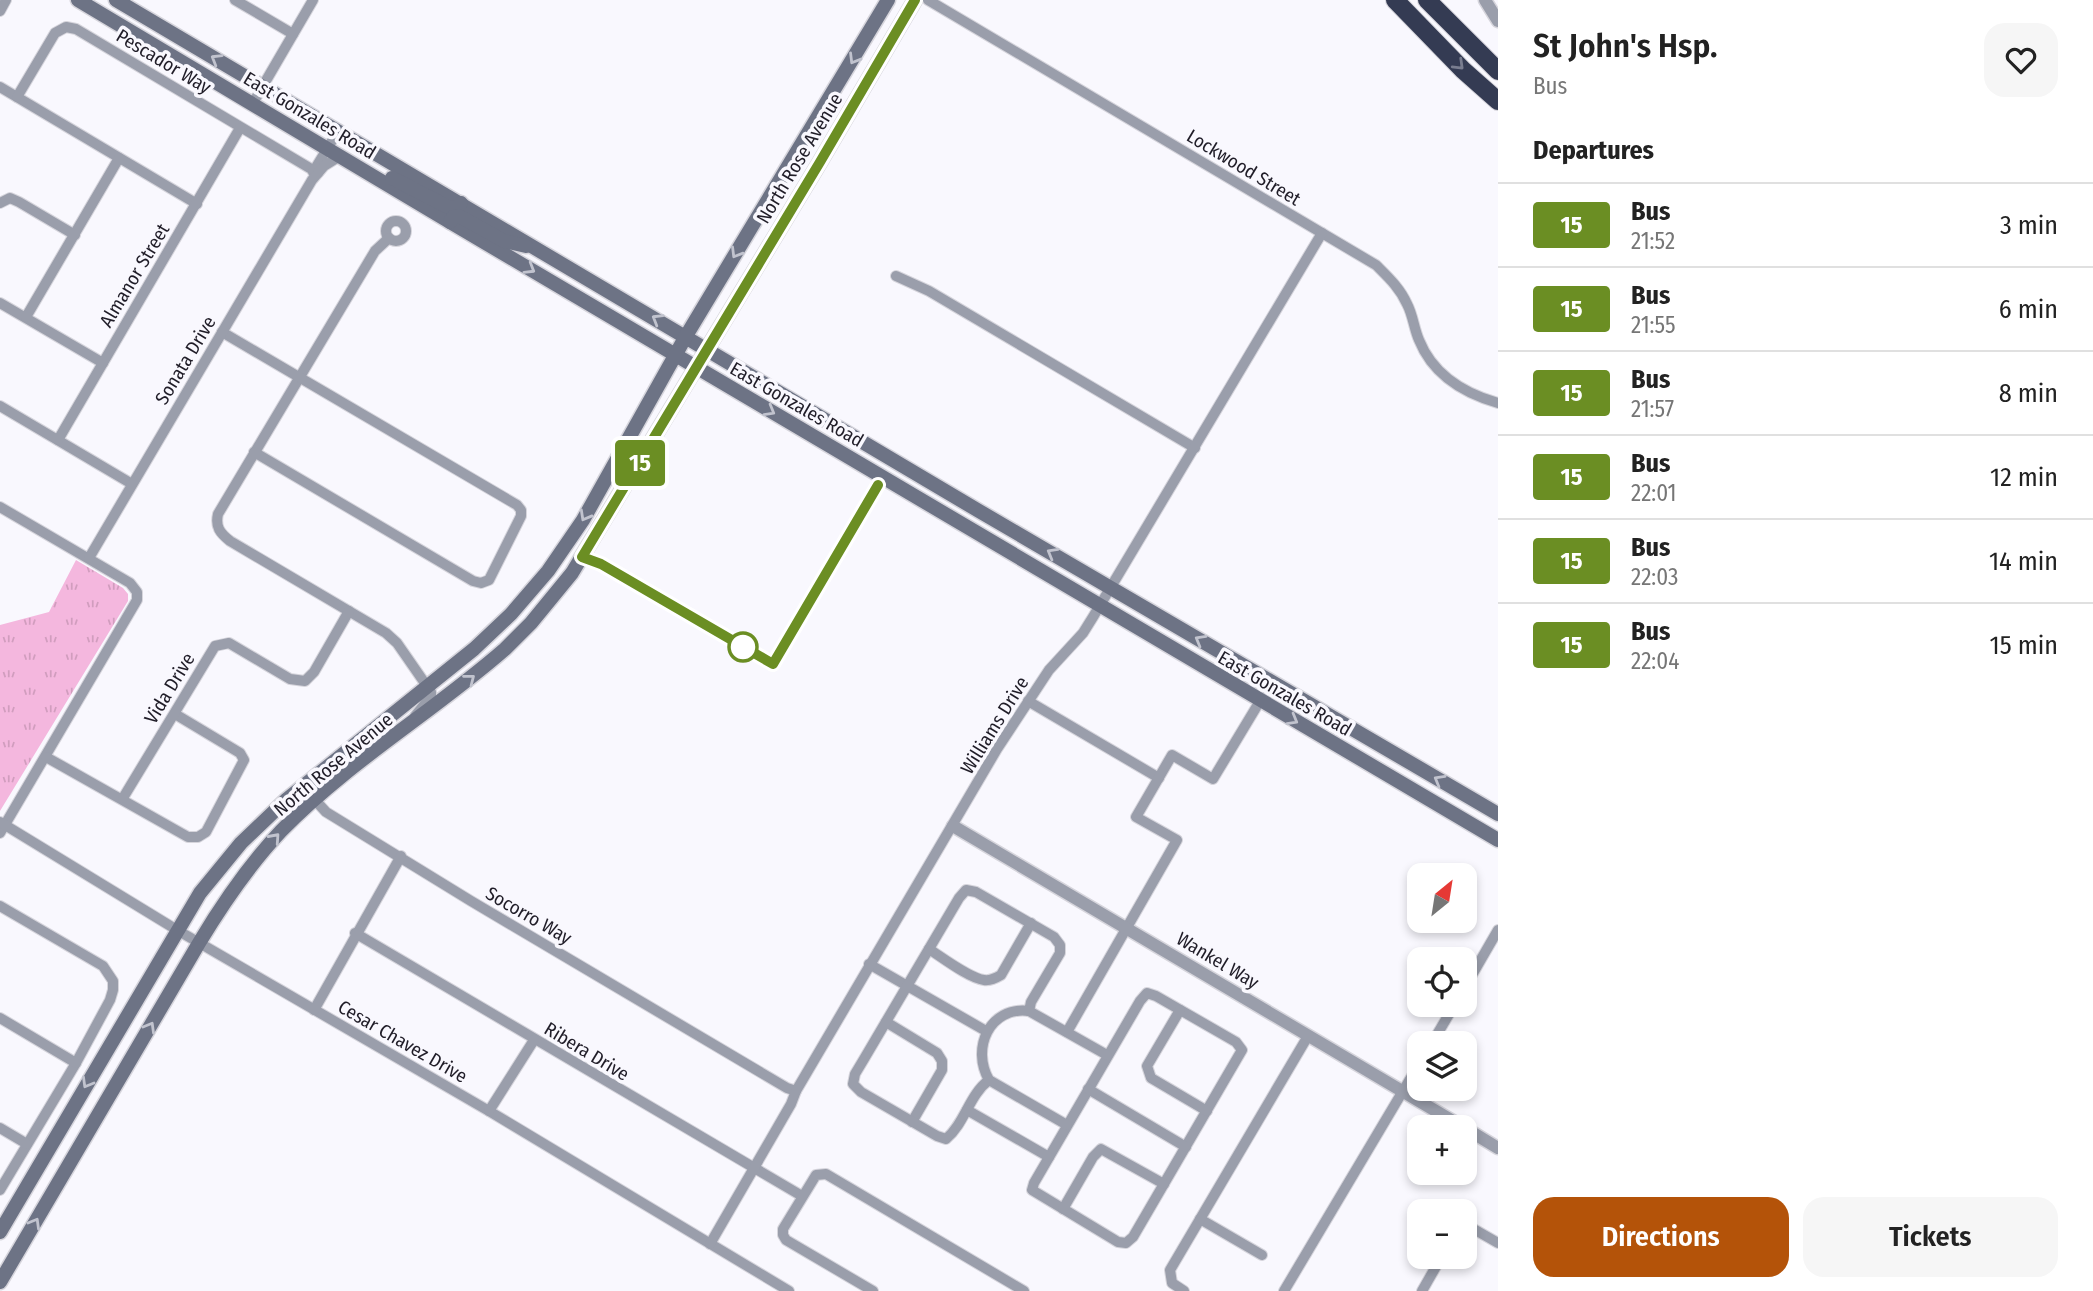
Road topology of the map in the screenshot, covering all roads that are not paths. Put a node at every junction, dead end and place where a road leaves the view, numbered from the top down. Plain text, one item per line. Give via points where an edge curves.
1 (6, 0) edge
2 (78, 0) edge
3 (116, 0) edge
4 (235, 0) edge
5 (313, 0) edge
6 (888, 0) edge
7 (915, 0) edge
8 (928, 0) edge
9 (1389, 0) edge
10 (1395, 0) edge
11 (1427, 0) edge
12 (1485, 0) edge
13 (0, 11) edge
14 (1498, 21) edge
15 (1421, 28) junction
16 (293, 34) junction
17 (1498, 71) edge
18 (262, 86) junction
19 (0, 87) edge
20 (17, 97) junction
21 (1498, 101) edge
22 (253, 103) junction
23 (240, 128) junction
24 (338, 131) junction
25 (333, 152) junction
26 (119, 158) junction
27 (315, 174) junction
28 (374, 176) junction
29 (0, 203) edge
30 (461, 203) junction
31 (197, 204) junction
32 (450, 222) junction
33 (1322, 233) junction
34 (75, 235) junction
35 (388, 238) dead end
36 (538, 249) junction
37 (896, 276) dead end
38 (0, 303) edge
39 (26, 317) junction
40 (689, 330) junction
41 (222, 332) junction
42 (707, 349) junction
43 (676, 355) junction
44 (103, 363) junction
45 (696, 368) junction
46 (299, 378) junction
47 (1498, 403) edge
48 (0, 406) edge
49 (58, 440) junction
50 (1195, 448) junction
51 (254, 452) junction
52 (883, 482) junction
53 (132, 484) junction
54 (0, 507) edge
55 (979, 511) junction
56 (89, 558) junction
57 (1111, 588) junction
58 (1100, 607) junction
59 (349, 611) junction
60 (428, 684) junction
61 (1028, 701) junction
62 (1260, 701) junction
63 (175, 713) junction
64 (412, 724) junction
65 (358, 742) junction
66 (46, 757) junction
67 (1158, 778) junction
68 (123, 798) junction
69 (315, 800) junction
70 (1498, 814) edge
71 (953, 826) junction
72 (2, 827) edge
73 (1498, 840) edge
74 (401, 856) junction
75 (0, 906) edge
76 (1031, 923) junction
77 (1128, 929) junction
78 (177, 930) junction
79 (1498, 930) edge
80 (355, 933) junction
81 (199, 943) junction
82 (929, 949) junction
83 (869, 964) junction
84 (1477, 966) edge
85 (907, 986) junction
86 (314, 1010) junction
87 (1180, 1010) junction
88 (1028, 1011) junction
89 (0, 1018) edge
90 (886, 1022) junction
91 (986, 1031) junction
92 (1067, 1032) junction
93 (1308, 1036) junction
94 (534, 1040) junction
95 (1107, 1055) junction
96 (76, 1063) junction
97 (989, 1080) junction
98 (1407, 1084) edge
99 (1088, 1089) junction
100 (796, 1091) junction
101 (1403, 1091) junction
102 (967, 1110) junction
103 (489, 1111) junction
104 (1207, 1111) junction
105 (1444, 1115) edge
106 (912, 1122) junction
107 (1067, 1125) junction
108 (0, 1128) edge
109 (1477, 1135) edge
110 (27, 1144) junction
111 (1186, 1147) junction
112 (1498, 1147) edge
113 (1049, 1157) junction
114 (753, 1169) junction
115 (1164, 1184) junction
116 (0, 1191) edge
117 (802, 1196) junction
118 (1063, 1209) junction
119 (1200, 1219) junction
120 (0, 1231) edge
121 (1477, 1232) edge
122 (710, 1244) junction
123 (1497, 1244) edge
124 (1262, 1255) dead end
125 (1434, 1269) edge
126 (0, 1282) edge
127 (789, 1291) edge
128 (873, 1291) edge
129 (1024, 1291) edge
130 (1184, 1291) edge
131 (1284, 1291) edge
132 (1422, 1291) edge

1 - 13 street
2 - 22 main road, East Gonzales Road
18 -> 3 main road, East Gonzales Road
4 - 16 street
5 - 16 street
6 -> 40 main road, North Rose Avenue
7 - 42 main road, North Rose Avenue
8 - 33 street, Lockwood Street
9 - 15 highway
10 - 15 highway
11 - 17 highway
12 - 14 street
15 -> 21 highway
16 - 18 street
18 - 22 street
18 - 24 main road, East Gonzales Road
19 - 20 street
20 - 23 street, Pescador Way via 55,33 66,27
20 - 26 street
22 - 25 main road, East Gonzales Road
23 - 27 street, Pescador Way
23 - 31 street, Almanor Street
24 - 25 street, Sonata Drive
24 - 30 main road, East Gonzales Road
25 - 27 street, Sonata Drive
25 - 28 main road, East Gonzales Road
26 - 31 street
26 - 34 street
27 - 41 street, Sonata Drive
28 - 30 main road via 392,178 450,208
28 - 32 main road, East Gonzales Road
29 - 34 street via 9,198 19,202
30 - 36 main road, East Gonzales Road
31 - 44 street, Almanor Street
32 - 36 main road via 458,216 504,241
32 -> 43 main road, East Gonzales Road
33 - 47 street, Lockwood Street via 1388,276 1407,303 1425,353 1444,377
33 - 50 street, Williams Drive
34 - 39 street
35 - 46 street via 375,251
40 -> 36 main road, East Gonzales Road
37 - 50 street via 932,292
38 - 39 street
39 - 44 street
40 - 42 main road, East Gonzales Road
40 - 43 main road, North Rose Avenue
41 - 46 street
41 - 53 street, Sonata Drive
42 - 45 main road, North Rose Avenue
42 - 55 main road, East Gonzales Road
43 - 45 main road, East Gonzales Road
43 -> 60 main road, North Rose Avenue via 583,520 548,570 502,623
44 - 49 street, Almanor Street
45 -> 52 main road, East Gonzales Road
64 -> 45 main road, North Rose Avenue via 496,657 547,604 593,541
46 - 51 street
46 - 51 street via 517,505 521,516 516,530 489,580 470,579
48 - 49 street
49 - 53 street
50 - 57 street, Williams Drive
51 - 59 street via 218,514 217,528 230,541
52 - 55 main road via 904,476 963,511
52 - 58 main road, East Gonzales Road
53 - 56 street, Sonata Drive
54 - 56 street
57 -> 55 main road, East Gonzales Road
56 - 66 street via 130,583 137,600
57 - 58 street, Williams Drive
70 -> 57 main road, East Gonzales Road
58 - 61 street, Williams Drive
58 - 62 main road, East Gonzales Road
59 - 60 street via 397,643
59 - 63 street, Vida Drive via 310,678 290,679 229,643 221,643
60 - 64 street via 431,696
60 - 65 main road, North Rose Avenue
61 - 67 street
61 - 71 street, Williams Drive
62 - 67 street via 1213,779 1172,755
62 -> 73 main road, East Gonzales Road
63 - 68 street, Vida Drive
63 - 68 street via 240,753 243,760 206,832 188,837
64 - 69 main road, North Rose Avenue
65 - 69 street via 355,752 316,787
65 - 78 main road, North Rose Avenue via 247,836 214,874
66 - 68 street
66 - 72 street
67 - 77 street via 1136,817 1177,840
69 - 74 street, Socorro Way via 326,812
81 -> 69 main road, North Rose Avenue via 258,858
71 - 77 street, Wankel Way
71 - 83 street, Williams Drive
72 - 78 street, Cesar Chavez Drive
74 - 80 street
74 - 100 street, Socorro Way
75 - 96 street via 103,966 113,981 110,1000
76 - 82 street via 1000,975 993,979 973,975
76 - 82 street via 966,890
76 - 88 street via 1058,942 1060,953
77 - 92 street
77 - 93 street, Wankel Way
78 - 81 street, Cesar Chavez Drive
78 -> 120 main road, North Rose Avenue
79 - 84 street
80 - 86 street
80 - 94 street, Ribera Drive
81 - 86 street, Cesar Chavez Drive
126 -> 81 main road, North Rose Avenue
82 - 85 street
83 - 85 street
83 - 100 street, Williams Drive
85 - 90 street
85 - 91 street
86 - 103 street, Cesar Chavez Drive
87 - 95 street via 1147,993
87 - 104 street via 1147,1066 1151,1078
87 - 104 street via 1242,1050
88 - 91 street via 1004,1015
88 - 92 street
89 - 96 street
90 - 106 street via 937,1052 942,1061 942,1070
90 - 106 street via 855,1074 854,1084
91 - 97 street via 981,1056
92 - 95 street
93 - 101 street, Wankel Way
93 - 119 street
94 - 103 street
94 - 114 street, Ribera Drive
95 - 99 street
96 - 110 street
97 - 102 street
97 - 107 street
98 - 101 street
99 - 107 street
99 - 111 street
100 - 114 street, Williams Drive
101 - 105 street, Wankel Way
101 - 131 street
102 - 106 street via 946,1139
102 - 113 street
103 - 122 street, Cesar Chavez Drive
104 - 111 street
107 - 113 street
108 - 110 street
109 - 112 street, Wankel Way
110 - 116 street
111 - 115 street
113 - 118 street via 1034,1191
114 - 117 street, Ribera Drive
114 - 122 street, Williams Drive
115 - 118 street via 1128,1241 1118,1242
115 - 118 street via 1101,1149
117 - 128 street via 783,1229 786,1240
117 - 129 street via 816,1175 826,1174
119 - 124 street
119 - 130 street via 1170,1270 1172,1283
121 - 123 street
122 - 127 street, Cesar Chavez Drive
125 - 132 street

